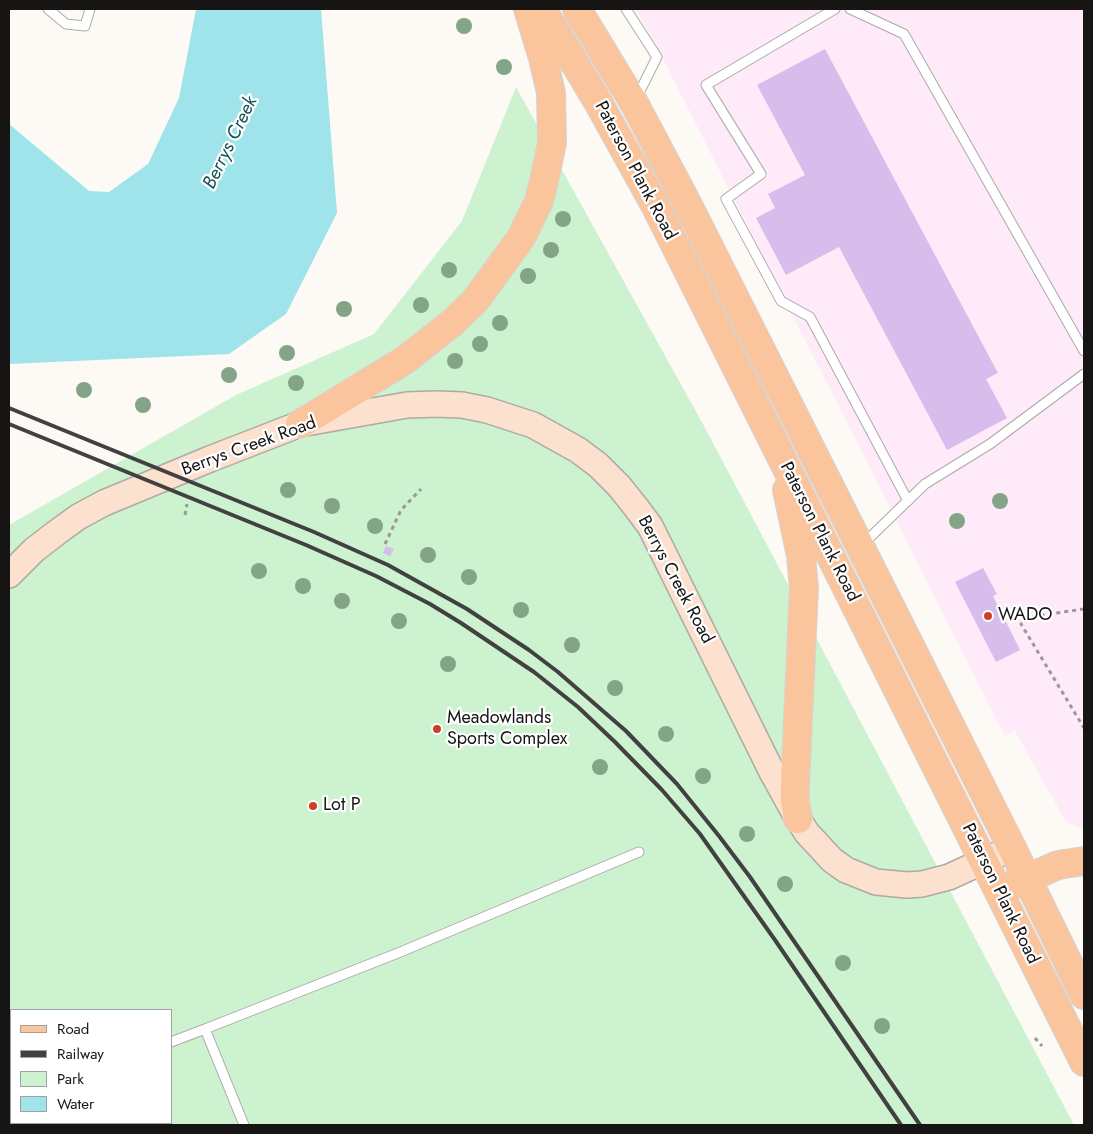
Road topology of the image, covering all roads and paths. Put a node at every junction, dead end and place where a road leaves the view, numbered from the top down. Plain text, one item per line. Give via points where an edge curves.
1 (48, 9) edge
2 (90, 9) edge
3 (528, 9) edge
4 (542, 9) edge
5 (577, 9) edge
6 (626, 9) edge
7 (835, 9) edge
8 (850, 9) edge
9 (634, 104) junction
10 (1084, 351) edge
11 (1084, 374) edge
12 (300, 424) junction
13 (779, 452) junction
14 (421, 489) dead end
15 (908, 501) junction
16 (187, 504) dead end
17 (185, 514) dead end
18 (385, 544) dead end
19 (860, 547) junction
20 (9, 575) edge
21 (1084, 609) edge
22 (1084, 728) edge
23 (798, 819) junction
24 (1012, 848) junction
25 (639, 852) dead end
26 (1084, 861) edge
27 (985, 862) junction
28 (1026, 878) junction
29 (999, 891) junction
30 (1084, 995) edge
31 (205, 1029) junction
32 (1035, 1038) dead end
33 (172, 1042) edge
34 (1042, 1046) dead end
35 (1084, 1062) edge
36 (244, 1125) edge

1 - 2 lane via 66,24 85,26
3 - 12 main road via 551,93 552,143 539,201 522,238 475,301 452,323 405,360
4 - 13 main road, Paterson Plank Road via 642,179
5 - 9 main road, Paterson Plank Road
6 - 9 lane via 657,57
7 - 15 lane via 706,85 761,174 726,199 780,301 810,317
8 - 10 lane via 904,34
9 - 19 main road, Paterson Plank Road via 688,204
11 - 15 lane via 990,444 925,484
12 - 20 street, Berrys Creek Road via 104,503 56,533
12 - 23 street, Berrys Creek Road via 407,405 462,405 533,426 578,450 598,465 650,526
13 - 23 main road via 804,588 795,784
13 - 27 main road, Paterson Plank Road
14 - 18 path via 401,510
15 - 19 lane
16 - 17 path
19 - 24 main road, Paterson Plank Road
21 - 22 path via 1035,616 1021,624
23 - 27 street, Berrys Creek Road via 832,860 846,870 876,882 922,884
24 - 27 street, Berrys Creek Road
24 - 28 main road, Paterson Plank Road
25 - 31 lane via 398,953
26 - 28 main road via 1058,866
27 - 29 main road, Paterson Plank Road
28 - 29 main road
28 - 30 main road, Paterson Plank Road
29 - 35 main road, Paterson Plank Road
31 - 33 lane
31 - 36 lane
32 - 34 path

